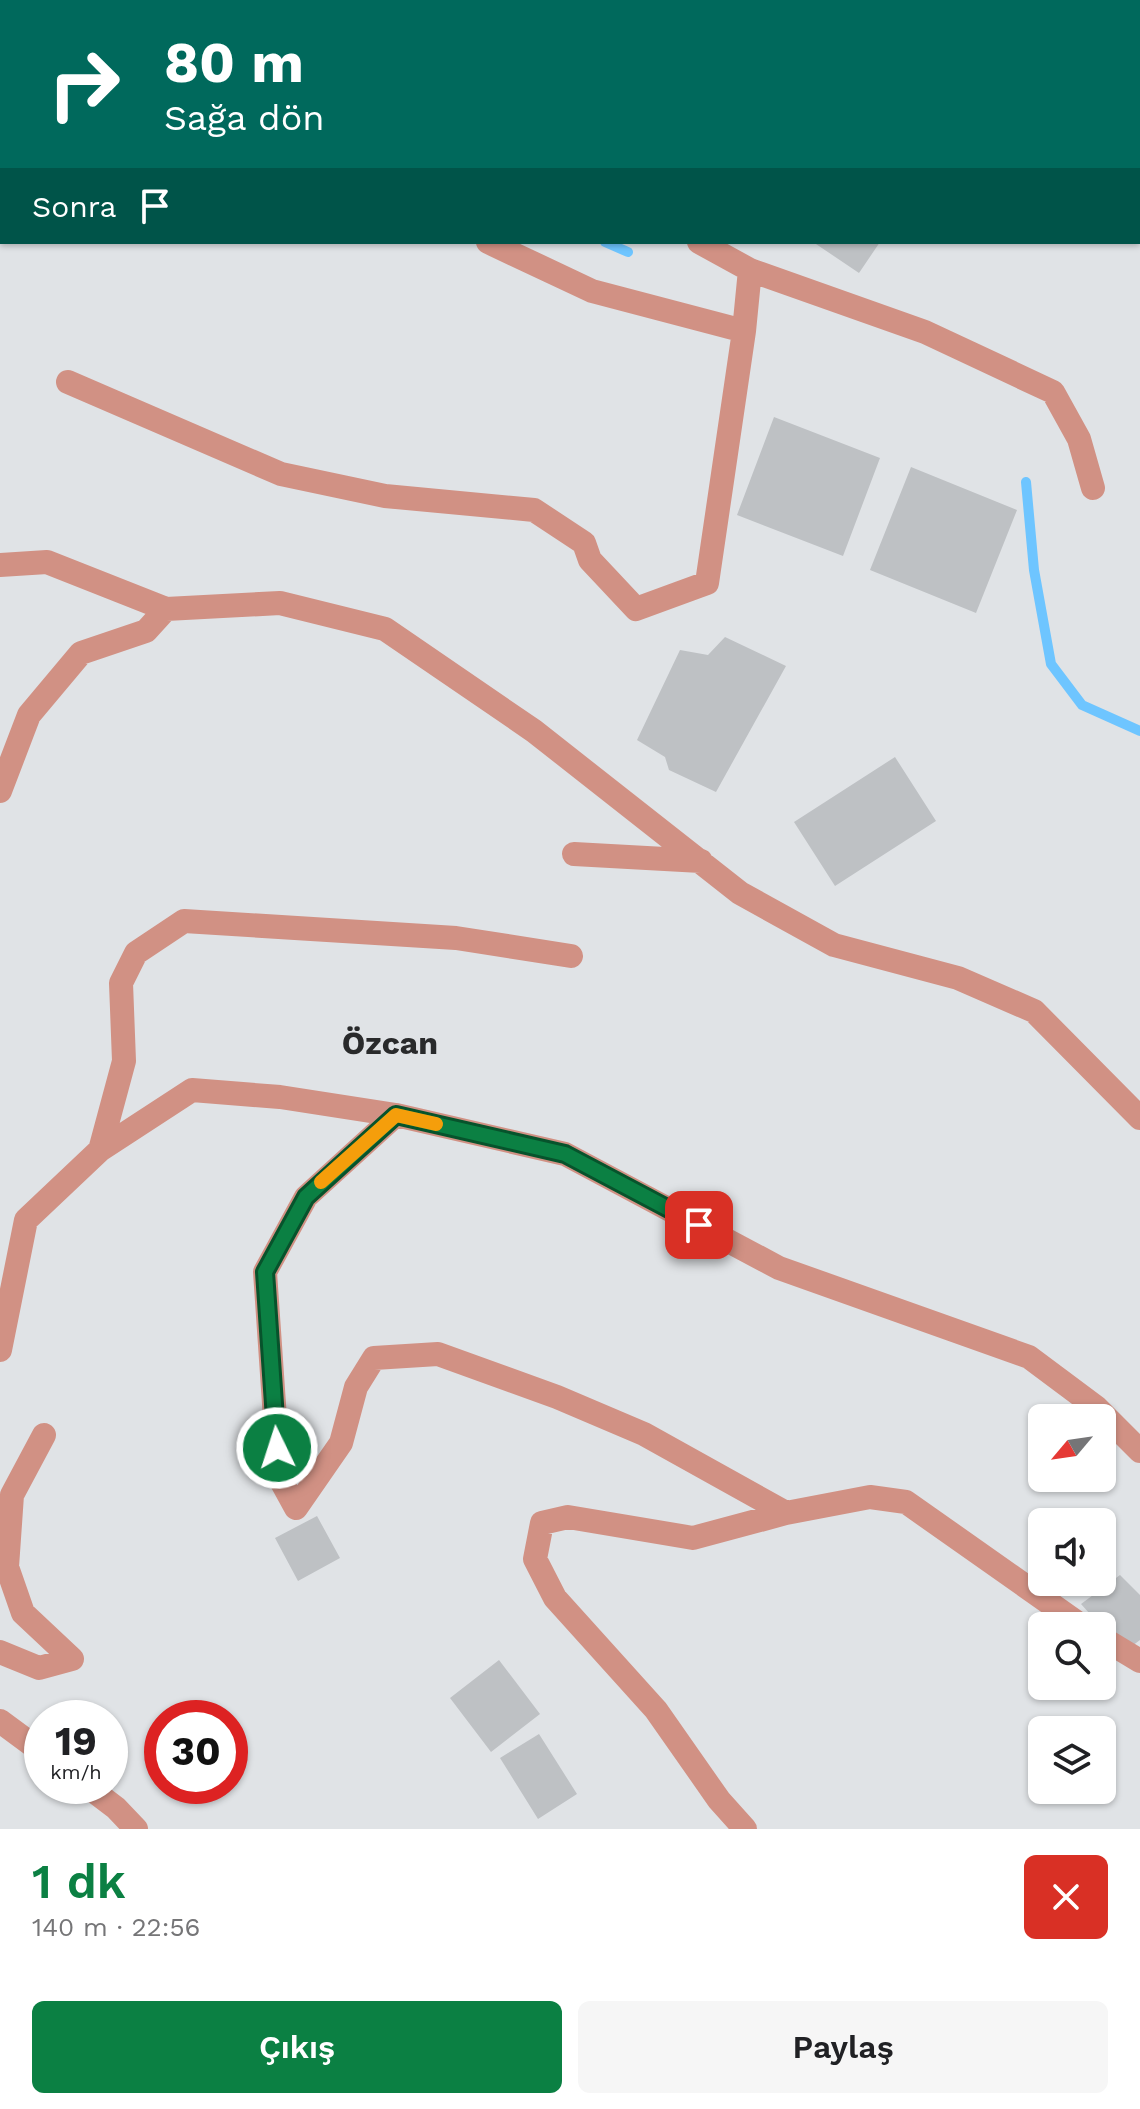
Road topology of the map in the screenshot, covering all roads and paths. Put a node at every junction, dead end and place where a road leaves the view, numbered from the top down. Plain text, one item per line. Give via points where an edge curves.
1 (492, 244) edge
2 (703, 244) edge
3 (750, 270) junction
4 (744, 331) junction
5 (68, 382) dead end
6 (1093, 488) dead end
7 (0, 565) edge
8 (166, 609) junction
9 (0, 791) edge
10 (574, 854) dead end
11 (701, 861) junction
12 (571, 956) dead end
13 (396, 1115) junction
14 (1140, 1118) edge
15 (100, 1150) junction
16 (0, 1350) edge
17 (44, 1435) dead end
18 (1140, 1451) edge
19 (786, 1513) junction
20 (1062, 1612) edge
21 (1116, 1646) edge
22 (0, 1652) edge
23 (1140, 1661) edge
24 (0, 1721) edge
25 (24, 1739) edge
26 (111, 1804) edge
27 (136, 1829) edge
28 (745, 1829) edge

1 - 4 street via 592,291
2 - 3 street
3 - 4 street
3 - 6 street via 925,332 1053,392 1079,439
4 - 5 street via 707,583 636,609 590,560 584,543 534,510 385,496 281,474
7 - 8 street via 47,562
8 - 9 street via 146,631 81,653 29,715
8 - 11 street via 280,603 385,629 534,731
10 - 11 street
11 - 14 street via 740,893 834,945 958,978 1034,1011
12 - 15 street via 456,938 184,921 136,953 121,983 124,1061
13 - 15 street via 192,1090
13 - 18 street via 565,1154 779,1268 1029,1357 1096,1407
13 - 19 street via 306,1197 265,1272 279,1477 296,1508 341,1443 356,1387 374,1358 438,1354 644,1434
15 - 16 street via 26,1220
17 - 22 street via 12,1495 7,1567 23,1613 72,1659 39,1668
19 - 20 street via 870,1497 906,1502
19 - 28 street via 693,1538 568,1517 542,1523 535,1559 555,1598 656,1710
21 - 23 street
24 - 25 street
26 - 27 street

